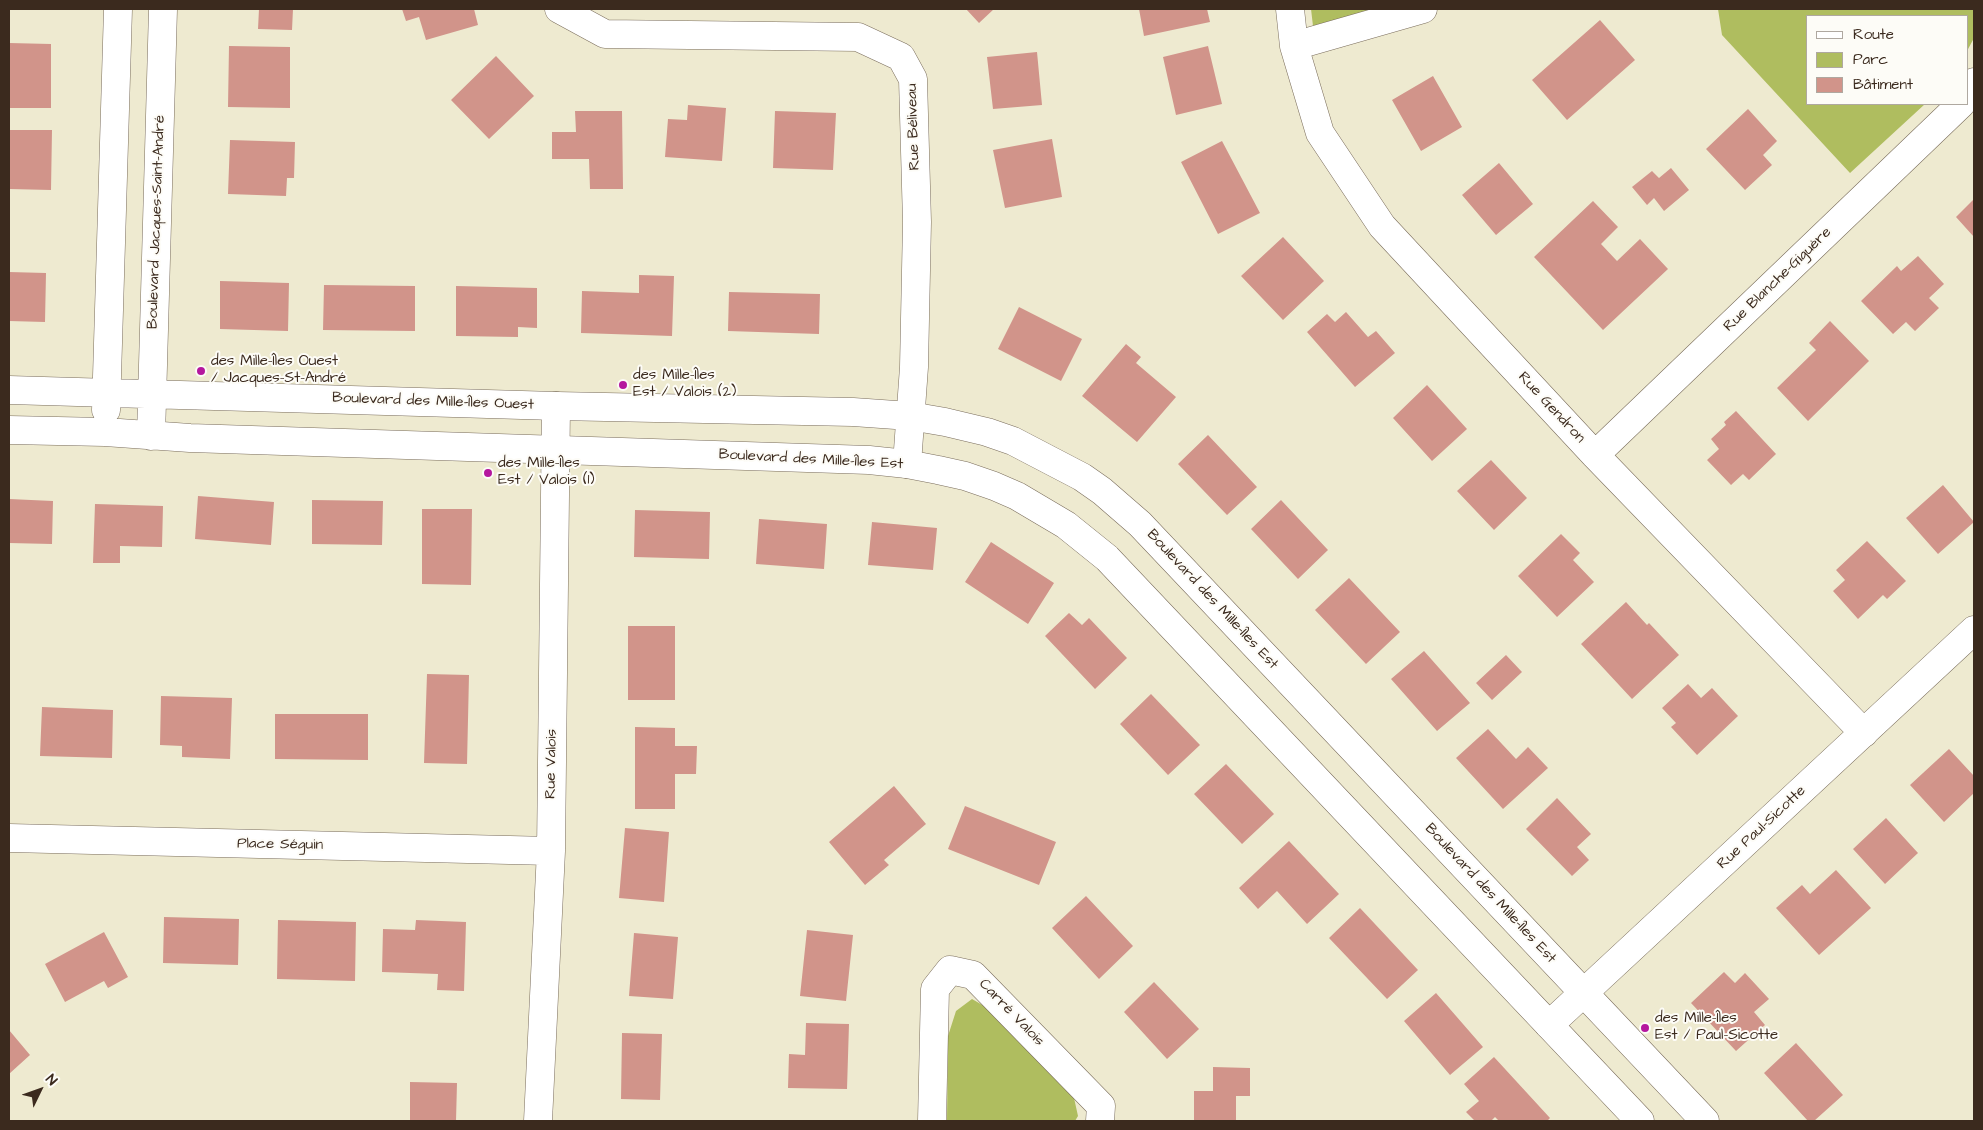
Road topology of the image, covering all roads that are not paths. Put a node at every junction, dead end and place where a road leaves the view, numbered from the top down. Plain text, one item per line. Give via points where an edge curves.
1 (118, 9) edge
2 (163, 9) edge
3 (559, 9) edge
4 (1290, 9) edge
5 (1423, 9) edge
6 (1294, 46) junction
7 (1974, 82) edge
8 (1968, 94) edge
9 (1960, 105) edge
10 (9, 390) edge
11 (106, 393) junction
12 (153, 394) junction
13 (556, 406) junction
14 (910, 416) junction
15 (9, 430) edge
16 (105, 432) junction
17 (151, 436) junction
18 (554, 451) junction
19 (1595, 455) junction
20 (907, 464) junction
21 (1974, 630) edge
22 (1864, 733) junction
23 (9, 838) edge
24 (551, 851) junction
25 (1583, 993) junction
26 (1549, 1025) junction
27 (538, 1121) edge
28 (932, 1121) edge
29 (1100, 1121) edge
30 (1640, 1121) edge
31 (1705, 1121) edge

1 - 11 street
2 - 12 street, Boulevard Jacques-Saint-André
3 - 14 street, Rue Béliveau via 605,34 858,38 901,57 913,79 917,222
4 - 6 street, Rue Gendron
5 - 6 street
6 - 19 street, Rue Gendron via 1320,133 1382,226
7 - 8 street
9 - 19 street, Rue Blanche-Giguère
10 - 11 street, Boulevard des Mille-Îles Ouest
11 - 12 street, Boulevard des Mille-Îles Ouest
11 - 16 street
12 - 13 street, Boulevard des Mille-Îles Ouest
12 - 17 street, Boulevard Jacques-Saint-André
13 - 14 street, Boulevard des Mille-Îles Est
13 - 18 street, Rue Valois
14 - 20 street, Rue Béliveau
14 - 25 street, Boulevard des Mille-Îles Est via 960,425 1038,452 1082,477 1129,514
15 - 16 street
16 - 17 street
17 - 18 street
18 - 20 street, Boulevard des Mille-Îles Est via 816,458
18 - 24 street, Rue Valois
19 - 22 street, Rue Gendron
20 - 26 street, Boulevard des Mille-Îles Est via 966,476 994,486 1043,510 1107,558
21 - 22 street, Rue Paul-Sicotte
22 - 25 street, Rue Paul-Sicotte
23 - 24 street, Place Séguin
24 - 27 street, Rue Valois
25 - 26 street, Rue Paul-Sicotte
25 - 31 street, Boulevard des Mille-Îles Est
26 - 30 street, Boulevard des Mille-Îles Est
28 - 29 street, Carré Valois via 935,989 950,970 973,974 1101,1106

